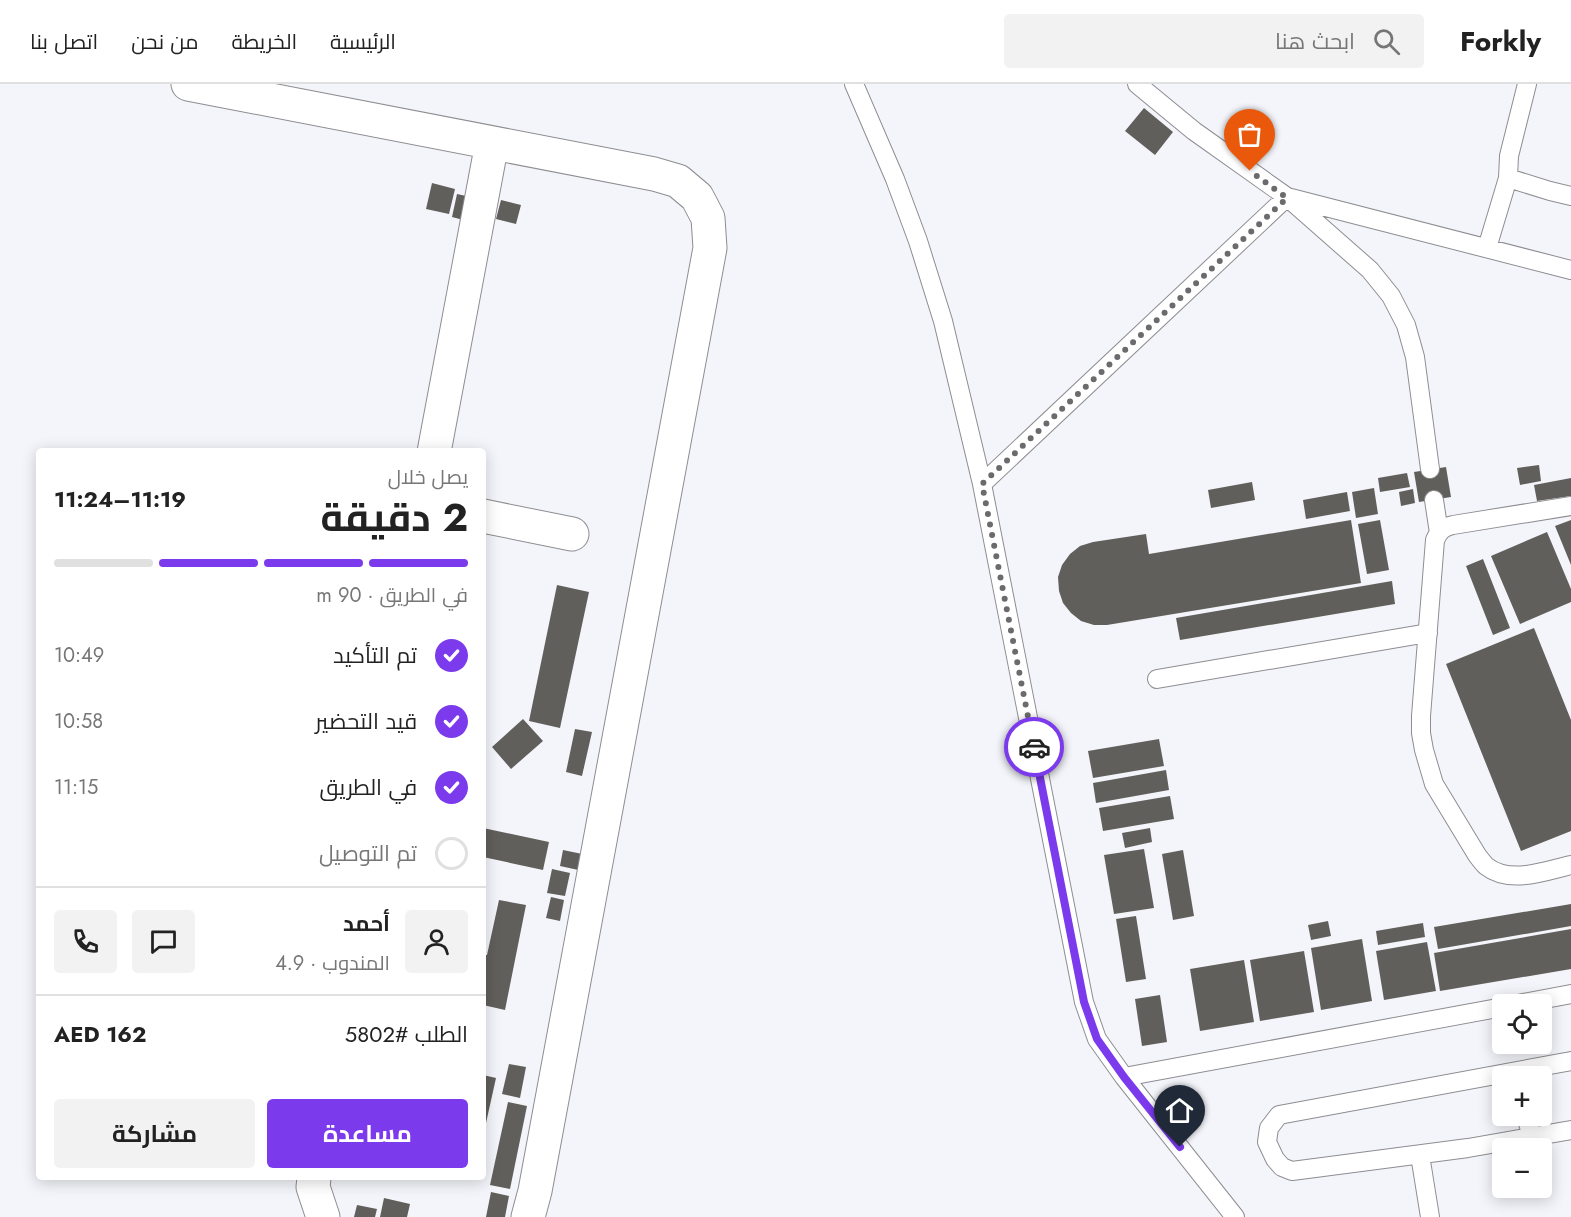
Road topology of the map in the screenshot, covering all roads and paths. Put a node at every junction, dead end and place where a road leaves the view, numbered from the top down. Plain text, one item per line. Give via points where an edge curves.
1 (188, 84) edge
2 (854, 84) edge
3 (1137, 84) edge
4 (1527, 84) edge
5 (492, 143) junction
6 (1508, 178) junction
7 (1571, 196) edge
8 (1287, 198) junction
9 (1487, 248) junction
10 (1571, 270) edge
11 (435, 448) edge
12 (1430, 469) dead end
13 (982, 484) junction
14 (1434, 500) dead end
15 (1571, 506) edge
16 (486, 517) edge
17 (1439, 532) junction
18 (572, 534) dead end
19 (1428, 633) junction
20 (1157, 679) dead end
21 (1571, 865) edge
22 (1571, 994) edge
23 (1552, 998) edge
24 (1492, 1009) edge
25 (1571, 1061) edge
26 (1551, 1066) edge
27 (1124, 1077) junction
28 (1492, 1079) edge
29 (1529, 1126) edge
30 (1571, 1130) edge
31 (1532, 1137) junction
32 (1420, 1155) junction
33 (314, 1180) edge
34 (532, 1204) edge
35 (322, 1217) edge
36 (556, 1217) edge
37 (1235, 1217) edge
38 (1430, 1217) edge

1 - 5 street
2 - 13 lane via 918,241 943,321
3 - 8 lane
4 - 6 lane via 1509,156
5 - 11 street
5 - 34 street via 678,181 697,197 708,218 710,248
6 - 7 lane
6 - 9 lane
8 - 9 lane
8 - 12 lane via 1370,270 1391,296 1406,325 1415,357
8 - 13 lane
9 - 10 lane
13 - 27 lane via 1084,1002 1097,1039
14 - 17 lane
15 - 17 lane via 1454,525
16 - 18 street
17 - 19 lane via 1435,540
19 - 20 lane
19 - 21 lane via 1421,716 1424,750 1434,784 1477,855 1497,873 1510,876
22 - 23 lane
24 - 27 lane
25 - 26 lane
27 - 37 lane
28 - 32 lane via 1279,1115 1269,1128 1268,1142 1275,1159 1282,1167 1293,1170
29 - 31 lane
30 - 31 lane
31 - 32 lane
32 - 38 lane
33 - 35 street
34 - 36 street

